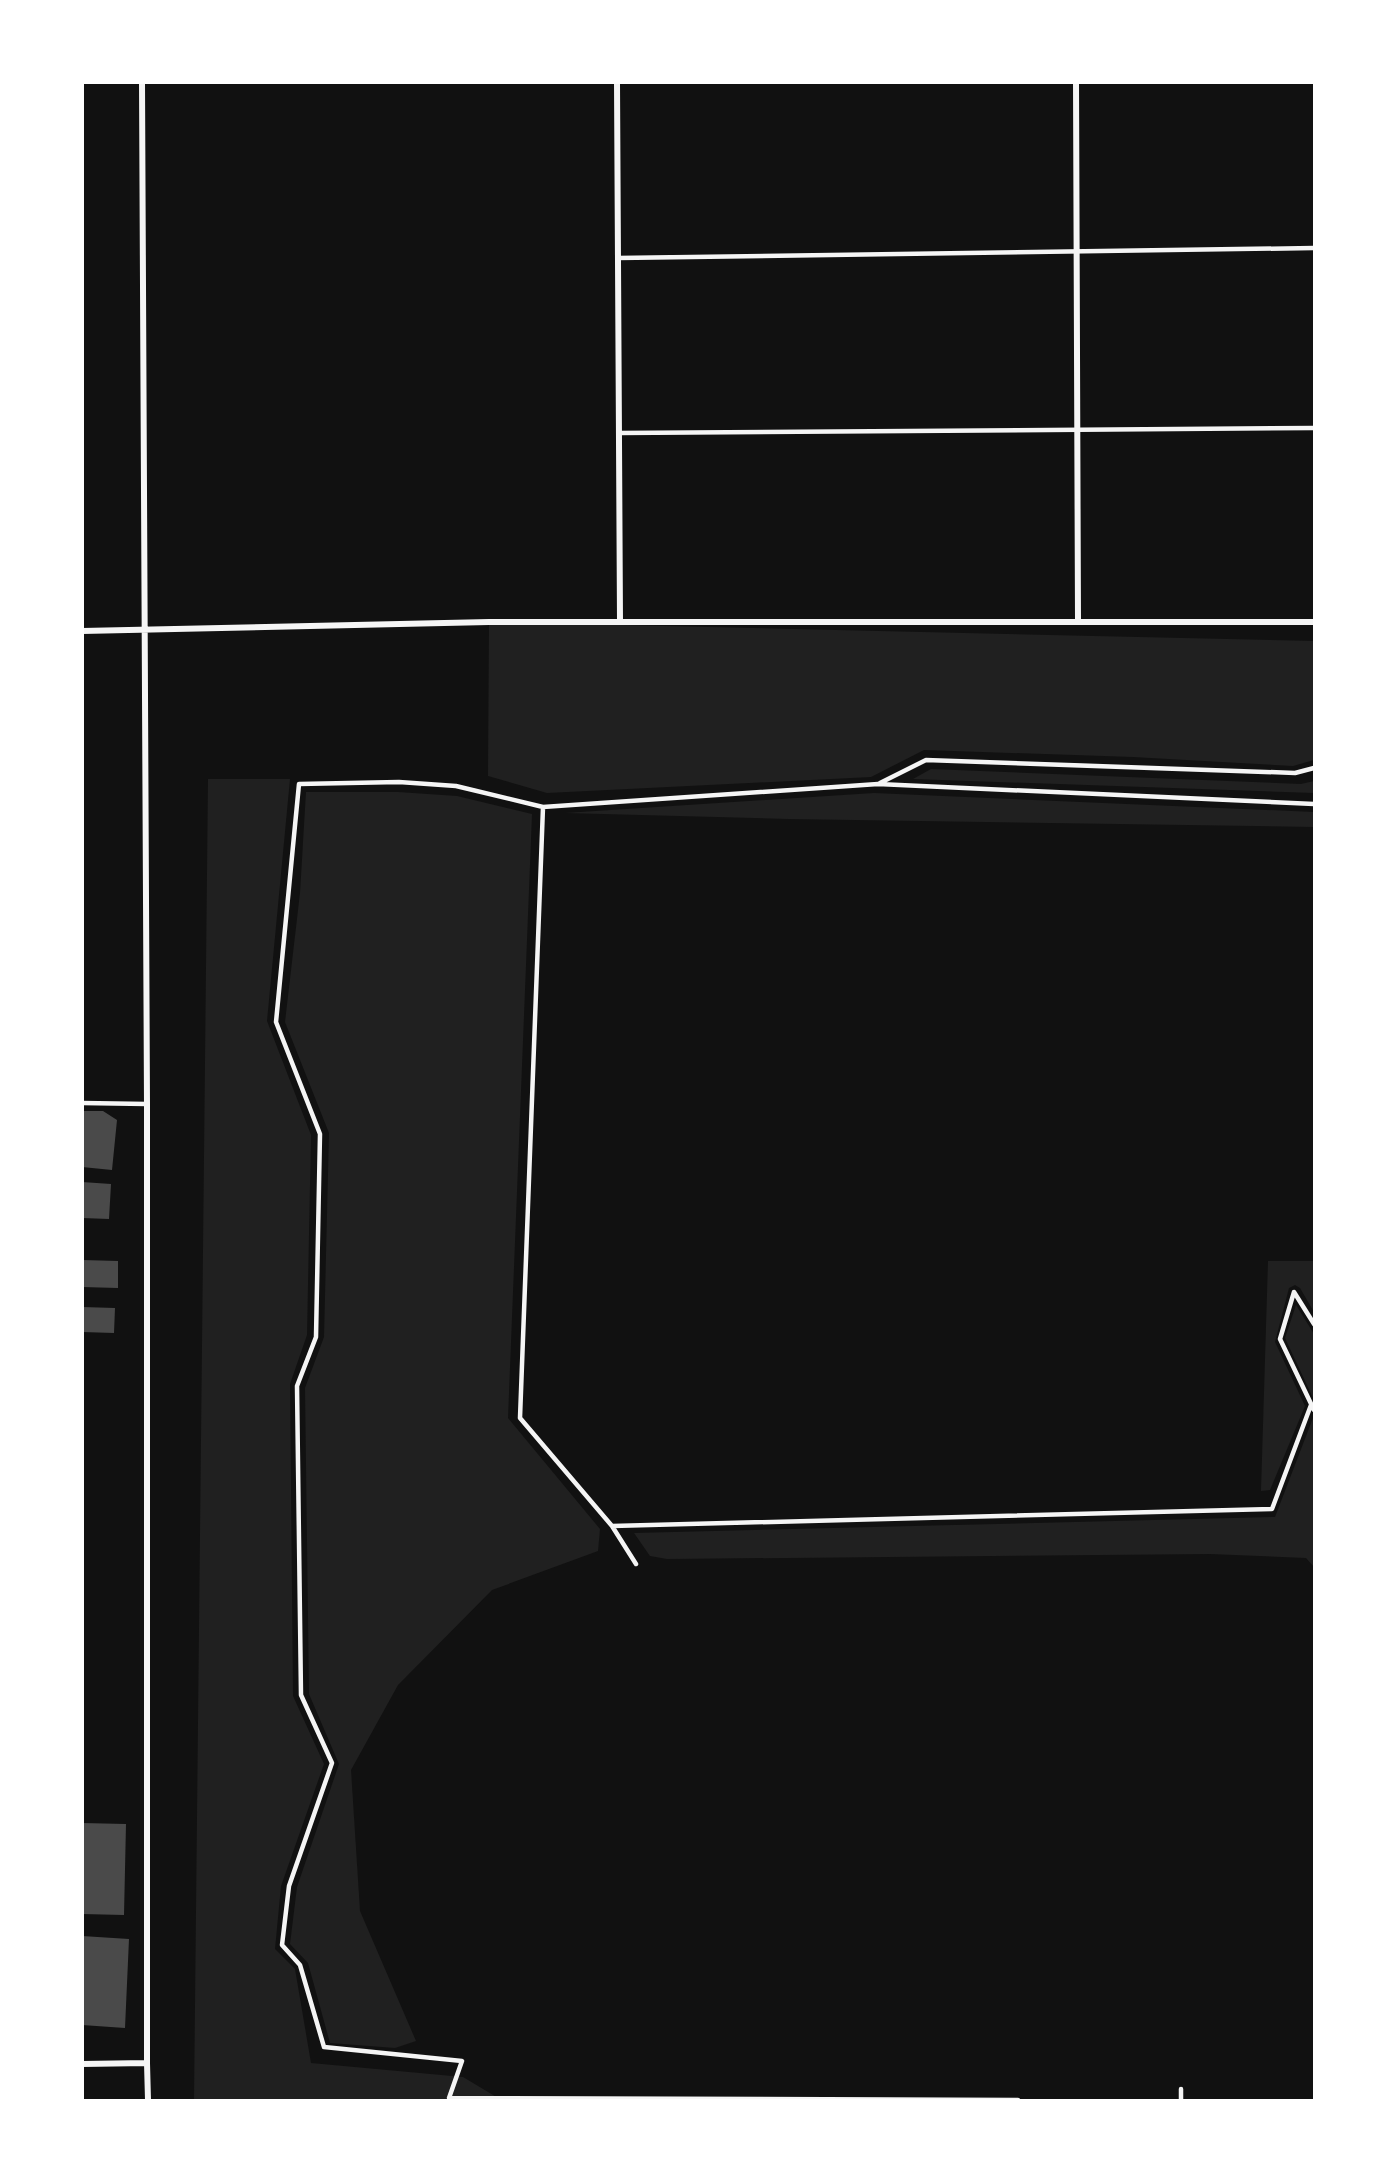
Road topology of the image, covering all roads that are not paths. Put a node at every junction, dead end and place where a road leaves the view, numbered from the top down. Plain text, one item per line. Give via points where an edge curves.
1 (142, 82) edge
2 (617, 82) edge
3 (1076, 82) edge
4 (1314, 248) edge
5 (1077, 251) junction
6 (618, 258) junction
7 (1314, 428) edge
8 (1078, 431) junction
9 (619, 433) junction
10 (620, 621) junction
11 (1078, 621) junction
12 (1314, 622) edge
13 (82, 631) edge
14 (144, 631) junction
15 (1314, 768) edge
16 (878, 784) junction
17 (1314, 804) edge
18 (543, 807) junction
19 (82, 1103) edge
20 (147, 1104) junction
21 (1314, 1324) edge
22 (1311, 1405) junction
23 (1314, 1410) edge
24 (612, 1527) junction
25 (636, 1564) dead end
26 (147, 2063) junction
27 (82, 2064) edge
28 (1181, 2088) dead end
29 (148, 2100) edge
30 (1017, 2100) edge
31 (1181, 2100) edge

1 - 14 street
2 - 6 street
3 - 5 street
4 - 5 lane
5 - 6 lane
5 - 8 street
6 - 9 street
7 - 8 lane
8 - 9 lane
8 - 11 street
9 - 10 street
10 - 11 street
10 - 14 street
11 - 12 street
13 - 14 street
14 - 20 street
15 - 16 lane via 1295,773 926,760
16 - 17 lane
16 - 18 lane
18 - 24 lane via 520,1418
18 - 30 lane via 456,786 399,782 299,784 276,1022 320,1134 316,1337 297,1386 301,1695 332,1763 290,1886 282,1945 300,1965 324,2047 462,2061 449,2098
19 - 20 lane
20 - 26 street
21 - 22 lane via 1294,1292 1280,1339
22 - 23 lane
22 - 24 lane via 1272,1509
24 - 25 lane
26 - 27 street
26 - 29 street
28 - 31 lane

